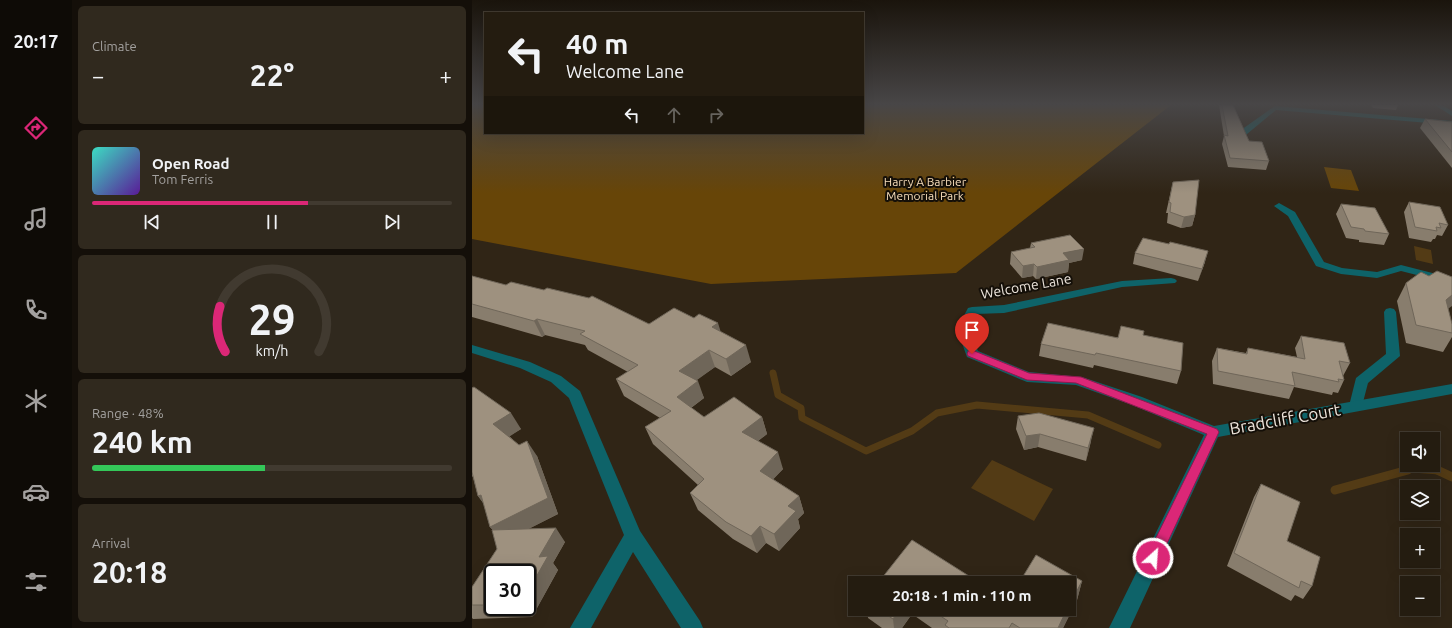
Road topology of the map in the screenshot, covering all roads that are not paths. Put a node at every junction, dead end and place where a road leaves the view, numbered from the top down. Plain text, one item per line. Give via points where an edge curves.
1 (1279, 206) dead end
2 (1171, 281) dead end
3 (1452, 281) edge
4 (1390, 312) dead end
5 (472, 349) edge
6 (1452, 389) edge
7 (1356, 406) junction
8 (1213, 432) junction
9 (633, 536) junction
10 (580, 628) edge
11 (693, 628) edge
12 (1119, 628) edge

1 - 3 street via 1292,214 1320,264 1377,275 1401,268
2 - 8 street, Welcome Lane via 1122,284 1004,308 972,311 963,328 972,354 1027,377 1077,380
4 - 7 street via 1394,356 1361,382
5 - 9 street via 531,367 556,378 575,395
6 - 7 street, Bradcliff Court
7 - 8 street, Bradcliff Court
8 - 12 street, Bradcliff Court
9 - 10 street
9 - 11 street

